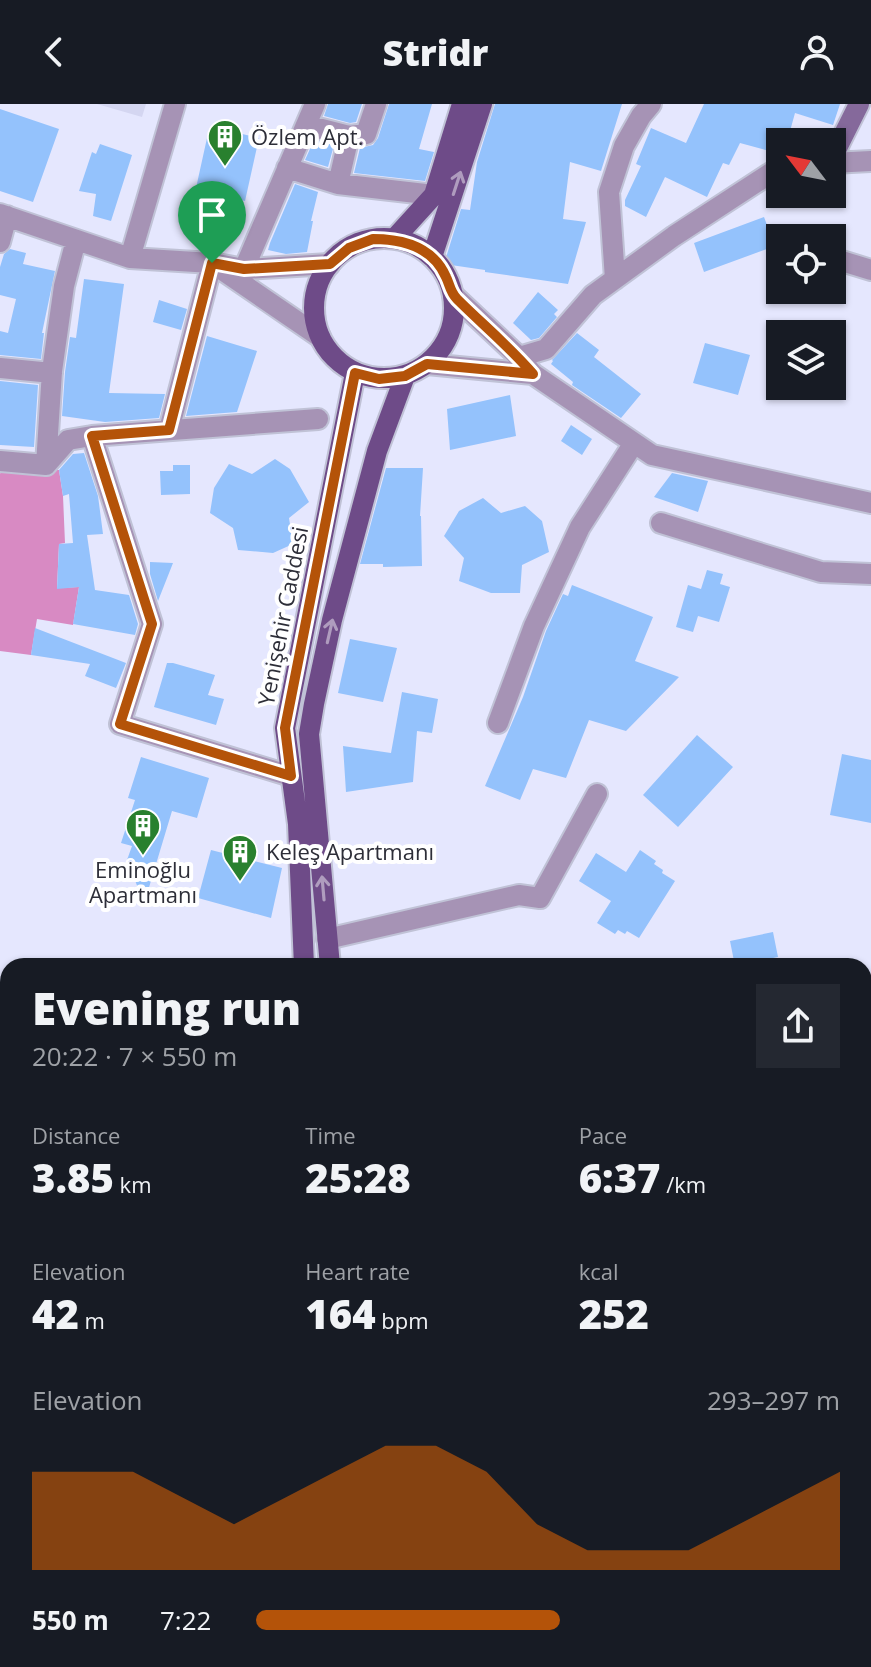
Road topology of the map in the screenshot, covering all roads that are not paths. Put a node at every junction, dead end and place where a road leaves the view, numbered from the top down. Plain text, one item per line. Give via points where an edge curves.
1 (175, 104) edge
2 (315, 104) edge
3 (376, 104) edge
4 (462, 104) edge
5 (482, 104) edge
6 (651, 104) edge
7 (859, 104) edge
8 (306, 125) junction
9 (846, 131) edge
10 (349, 136) junction
11 (846, 160) edge
12 (871, 161) edge
13 (287, 168) junction
14 (766, 176) edge
15 (338, 184) junction
16 (434, 195) junction
17 (4, 215) edge
18 (394, 239) junction
19 (76, 240) junction
20 (0, 242) edge
21 (432, 257) junction
22 (130, 258) junction
23 (846, 262) edge
24 (212, 263) junction
25 (330, 264) junction
26 (244, 269) junction
27 (871, 270) edge
28 (615, 279) junction
29 (453, 295) junction
30 (320, 337) junction
31 (519, 357) junction
32 (427, 364) junction
33 (0, 368) edge
34 (52, 373) junction
35 (355, 373) junction
36 (533, 374) junction
37 (405, 376) junction
38 (318, 419) dead end
39 (169, 430) junction
40 (92, 436) junction
41 (634, 443) junction
42 (0, 461) edge
43 (46, 465) junction
44 (871, 503) edge
45 (661, 523) dead end
46 (871, 574) edge
47 (498, 723) dead end
48 (291, 776) junction
49 (597, 794) dead end
50 (327, 939) junction
51 (304, 958) edge
52 (329, 958) edge

1 - 22 street
2 - 8 street
3 - 10 street via 366,134
4 - 16 main road
21 -> 5 main road
6 - 28 street via 624,146 609,192
7 - 9 street
8 - 10 street
8 - 13 street
10 - 15 street
11 - 12 street
13 - 15 street
13 - 26 street
14 - 28 street
15 - 16 street
16 - 18 main road
17 - 19 street
17 - 20 street
18 - 21 main road
18 - 25 main road via 373,239 349,248
19 - 22 street
19 - 34 street
21 - 29 main road
22 - 24 street
23 - 27 street
24 - 26 street
24 - 30 street
24 - 39 street
25 - 26 street
25 - 30 main road via 317,287 314,312
28 - 31 street via 593,295 546,349
29 - 31 street
29 - 32 main road via 449,332
30 - 35 main road via 334,358
31 - 36 street
32 - 36 street
32 - 37 main road
33 - 34 street
34 - 43 street
35 - 37 main road via 379,379
35 - 48 main road, Yenişehir Caddesi via 285,728
36 - 41 street
50 -> 37 main road via 311,719 377,451
38 - 39 street
39 - 40 street
40 - 43 street via 68,440
40 - 48 street via 152,624 120,724
41 - 44 street via 652,455
41 - 47 street via 580,527 534,626
42 - 43 street
45 - 46 street via 821,572
48 - 51 main road, Yenişehir Caddesi
49 - 50 street via 540,898 519,895
50 - 52 main road

